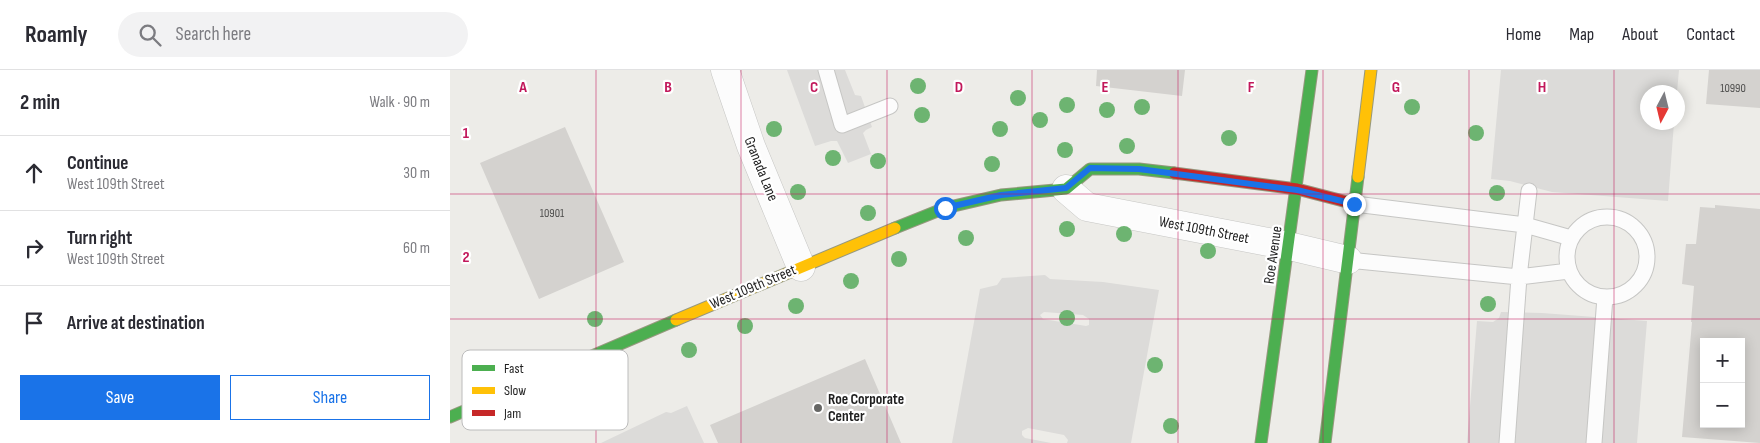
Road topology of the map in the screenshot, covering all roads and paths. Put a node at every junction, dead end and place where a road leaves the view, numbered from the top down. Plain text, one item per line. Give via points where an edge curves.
1 (725, 70) edge
2 (826, 70) edge
3 (1312, 70) edge
4 (1371, 70) edge
5 (890, 106) dead end
6 (1066, 188) junction
7 (1297, 190) junction
8 (1529, 192) dead end
9 (1354, 204) junction
10 (1525, 225) junction
11 (1572, 238) junction
12 (1289, 246) junction
13 (1348, 260) junction
14 (801, 267) junction
15 (1568, 271) junction
16 (1519, 277) junction
17 (1605, 297) junction
18 (607, 350) edge
19 (462, 412) edge
20 (450, 417) edge
21 (1261, 443) edge
22 (1325, 443) edge
23 (1507, 443) edge
24 (1594, 443) edge

1 - 14 street, Granada Lane via 751,146
2 - 5 lane via 842,124
3 - 7 street, Roe Avenue
4 - 9 street
6 - 7 street via 1090,168 1139,169
6 - 12 street, West 109th Street via 1087,207
6 - 14 street, West 109th Street via 1001,195 945,208
7 - 9 street
7 - 12 street, Roe Avenue
8 - 10 lane
9 - 10 lane
9 - 13 street
10 - 11 lane
10 - 16 lane
11 - 15 lane via 1566,258
11 - 17 lane via 1583,224 1595,218 1608,217 1622,219 1642,237 1647,263 1642,275 1623,293
12 - 13 street, West 109th Street
12 - 21 street, Roe Avenue
13 - 16 lane
13 - 22 street
14 - 18 street, West 109th Street
15 - 16 lane
15 - 17 lane via 1585,291
16 - 23 lane
17 - 24 lane
19 - 20 street, West 109th Street

